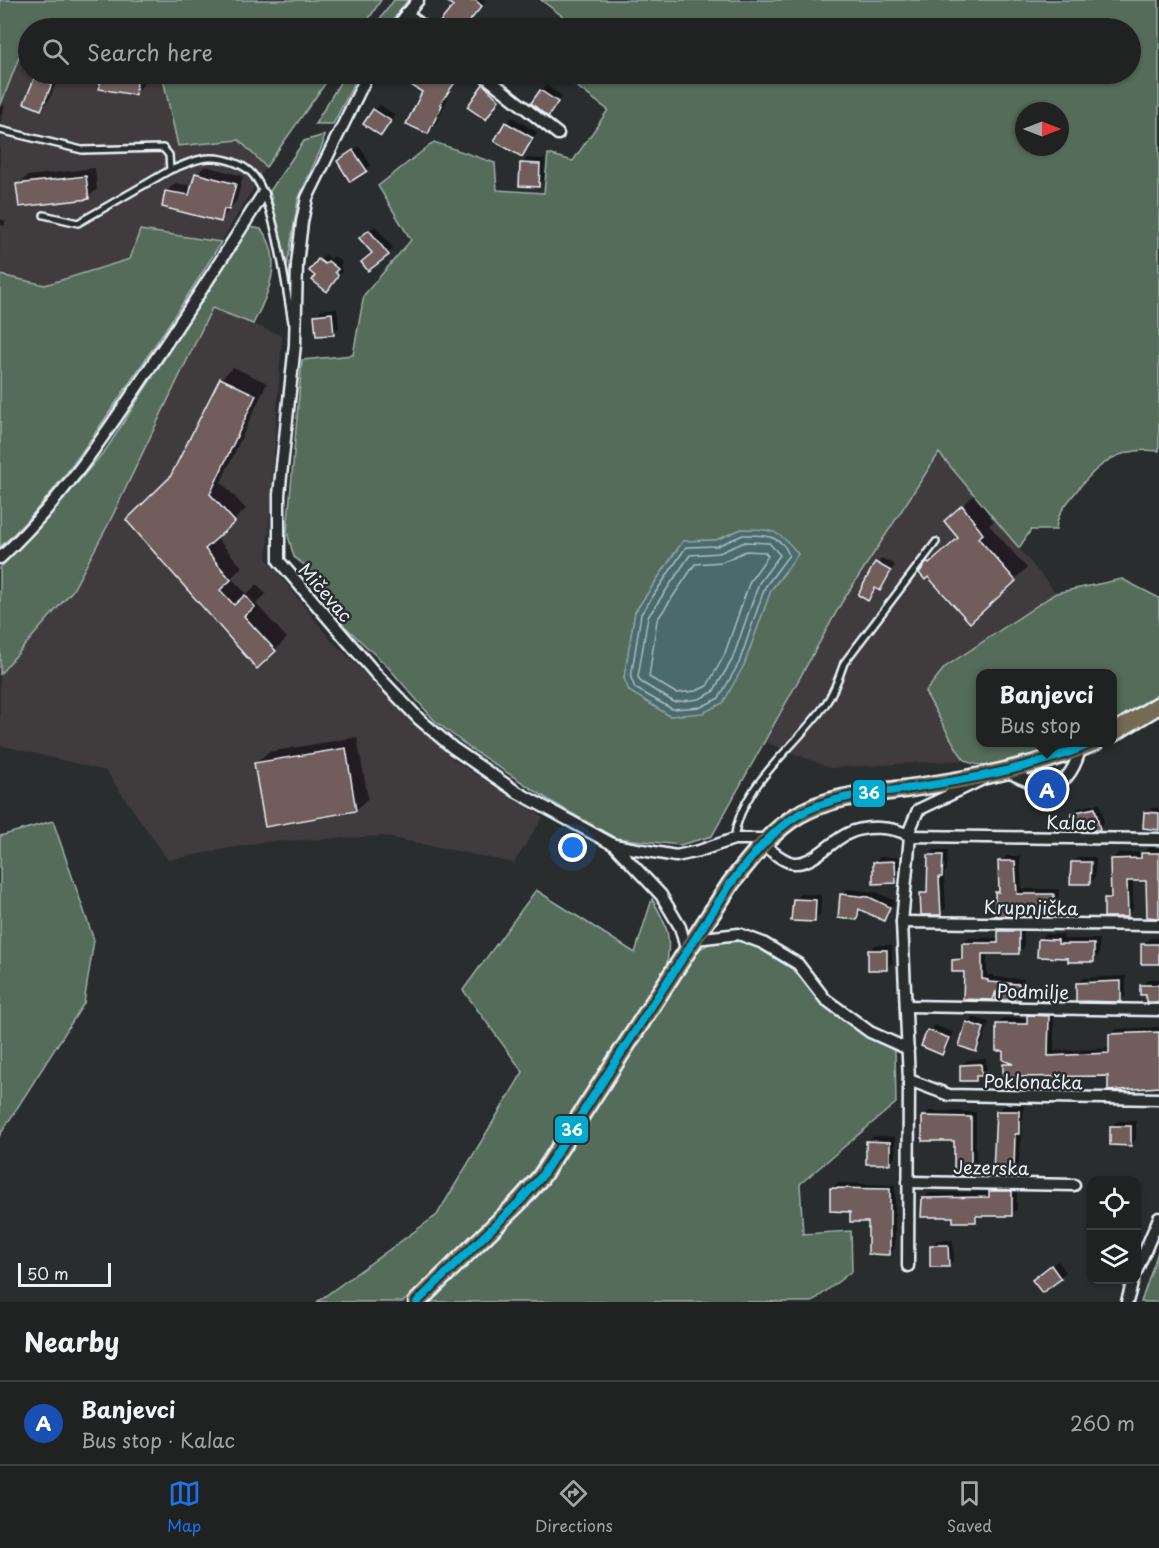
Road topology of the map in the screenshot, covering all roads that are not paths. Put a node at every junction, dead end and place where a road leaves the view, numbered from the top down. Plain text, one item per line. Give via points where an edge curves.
1 (418, 0) edge
2 (406, 13) junction
3 (403, 18) edge
4 (412, 18) edge
5 (363, 84) edge
6 (495, 84) edge
7 (0, 130) edge
8 (558, 134) dead end
9 (170, 171) junction
10 (263, 194) junction
11 (44, 214) dead end
12 (295, 344) junction
13 (936, 542) dead end
14 (0, 558) edge
15 (1159, 705) edge
16 (1117, 731) edge
17 (1083, 747) edge
18 (1086, 747) edge
19 (997, 771) junction
20 (909, 835) junction
21 (734, 839) junction
22 (1159, 839) edge
23 (765, 842) junction
24 (614, 845) junction
25 (902, 922) junction
26 (1159, 925) edge
27 (691, 945) junction
28 (906, 1006) junction
29 (1159, 1010) edge
30 (908, 1049) junction
31 (909, 1080) junction
32 (1159, 1099) edge
33 (908, 1182) junction
34 (1074, 1185) dead end
35 (1159, 1218) edge
36 (1141, 1262) edge
37 (908, 1266) dead end
38 (1133, 1284) edge
39 (417, 1302) edge
40 (1127, 1302) edge

1 - 2 street
2 - 3 street
2 - 4 street
5 - 12 street, Mičevac via 307,198 297,264
6 - 8 street
7 - 9 lane via 82,150 163,148 169,155
9 - 10 lane via 209,158 235,162 254,176
9 - 11 lane via 78,223
10 - 12 lane via 281,257
10 - 14 street via 79,474
12 - 24 street, Mičevac via 279,495 279,561 376,674 453,748 517,792
13 - 21 lane via 844,663 825,705 743,806
15 - 16 main road
17 - 19 main road
18 - 19 street via 1071,774 1056,785 1029,782
19 - 20 street via 978,784 918,810
19 - 23 main road via 833,800 798,816
20 - 22 street, Kalac
20 - 23 street, Kalac via 888,828 848,833 810,859 794,863 784,860
20 - 25 street
21 - 23 street
21 - 24 street via 676,856
23 - 27 main road via 731,884
24 - 27 street, Mičevac via 661,895
25 - 26 street, Krupnjička
25 - 28 street
27 - 30 street via 739,934 763,943 798,964 825,999 870,1032
27 - 39 main road via 541,1177
28 - 29 street, Podmilje
28 - 30 street
30 - 31 street
31 - 32 street, Poklonačka via 949,1095
31 - 33 street
33 - 34 street, Jezerska
33 - 37 street
35 - 36 street
38 - 40 street

